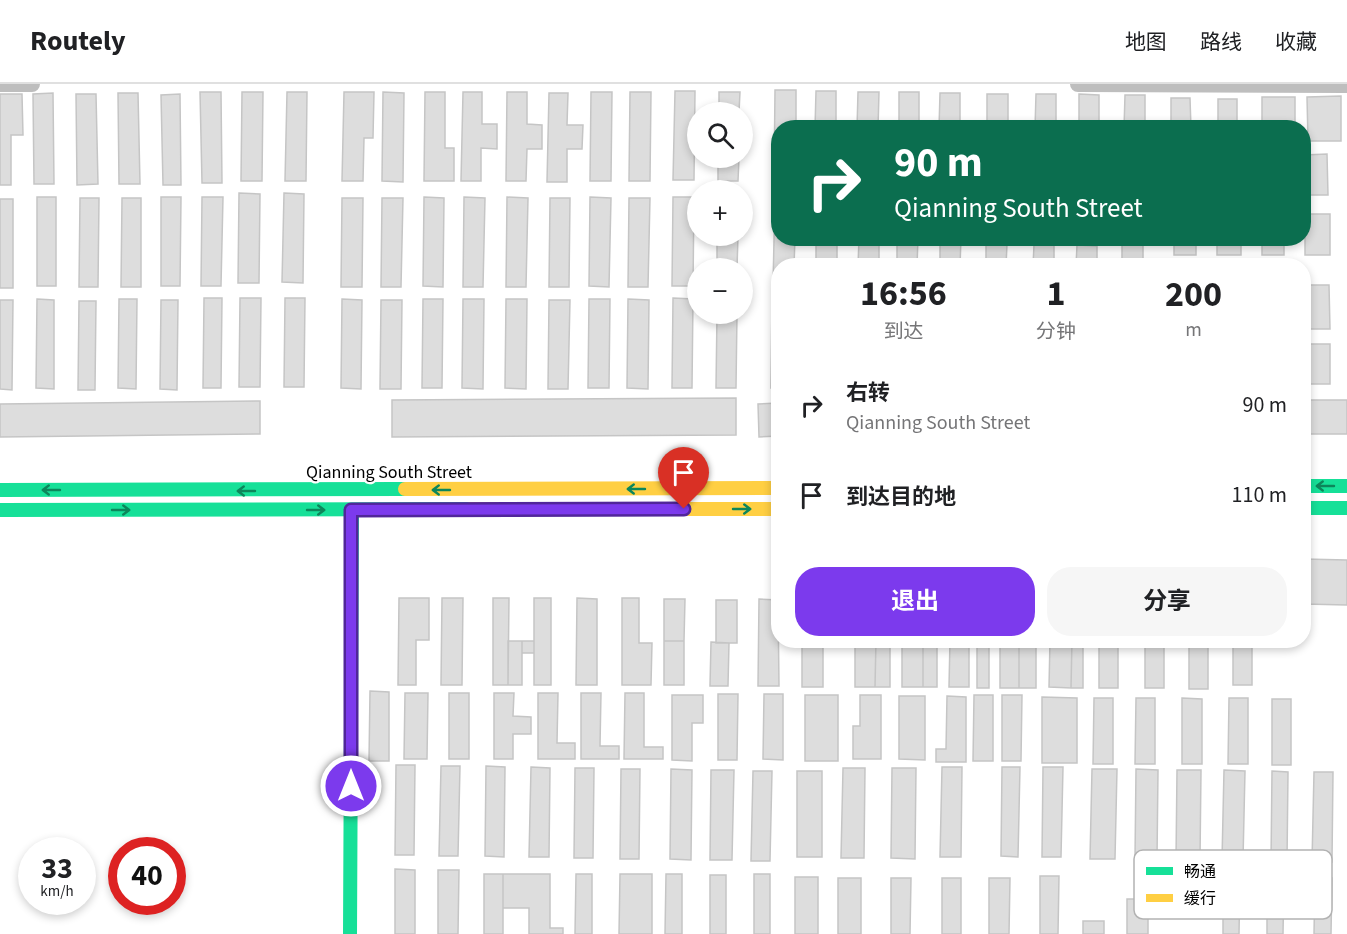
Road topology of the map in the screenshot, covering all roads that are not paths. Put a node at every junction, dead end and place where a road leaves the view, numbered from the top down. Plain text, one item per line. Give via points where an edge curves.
1 (0, 84) edge
2 (32, 84) edge
3 (1078, 84) edge
4 (1169, 84) edge
5 (1347, 85) edge
6 (1311, 486) edge
7 (1347, 486) edge
8 (771, 488) edge
9 (0, 490) edge
10 (1311, 508) edge
11 (1347, 508) edge
12 (771, 509) edge
13 (0, 510) edge
14 (351, 510) junction
15 (350, 934) edge

1 - 2 street
3 - 4 street
4 - 5 street
7 -> 6 main road
8 -> 9 main road, Qianning South Street
10 - 11 main road
14 -> 12 main road, Qianning South Street
13 -> 14 main road, Qianning South Street
14 - 15 main road

